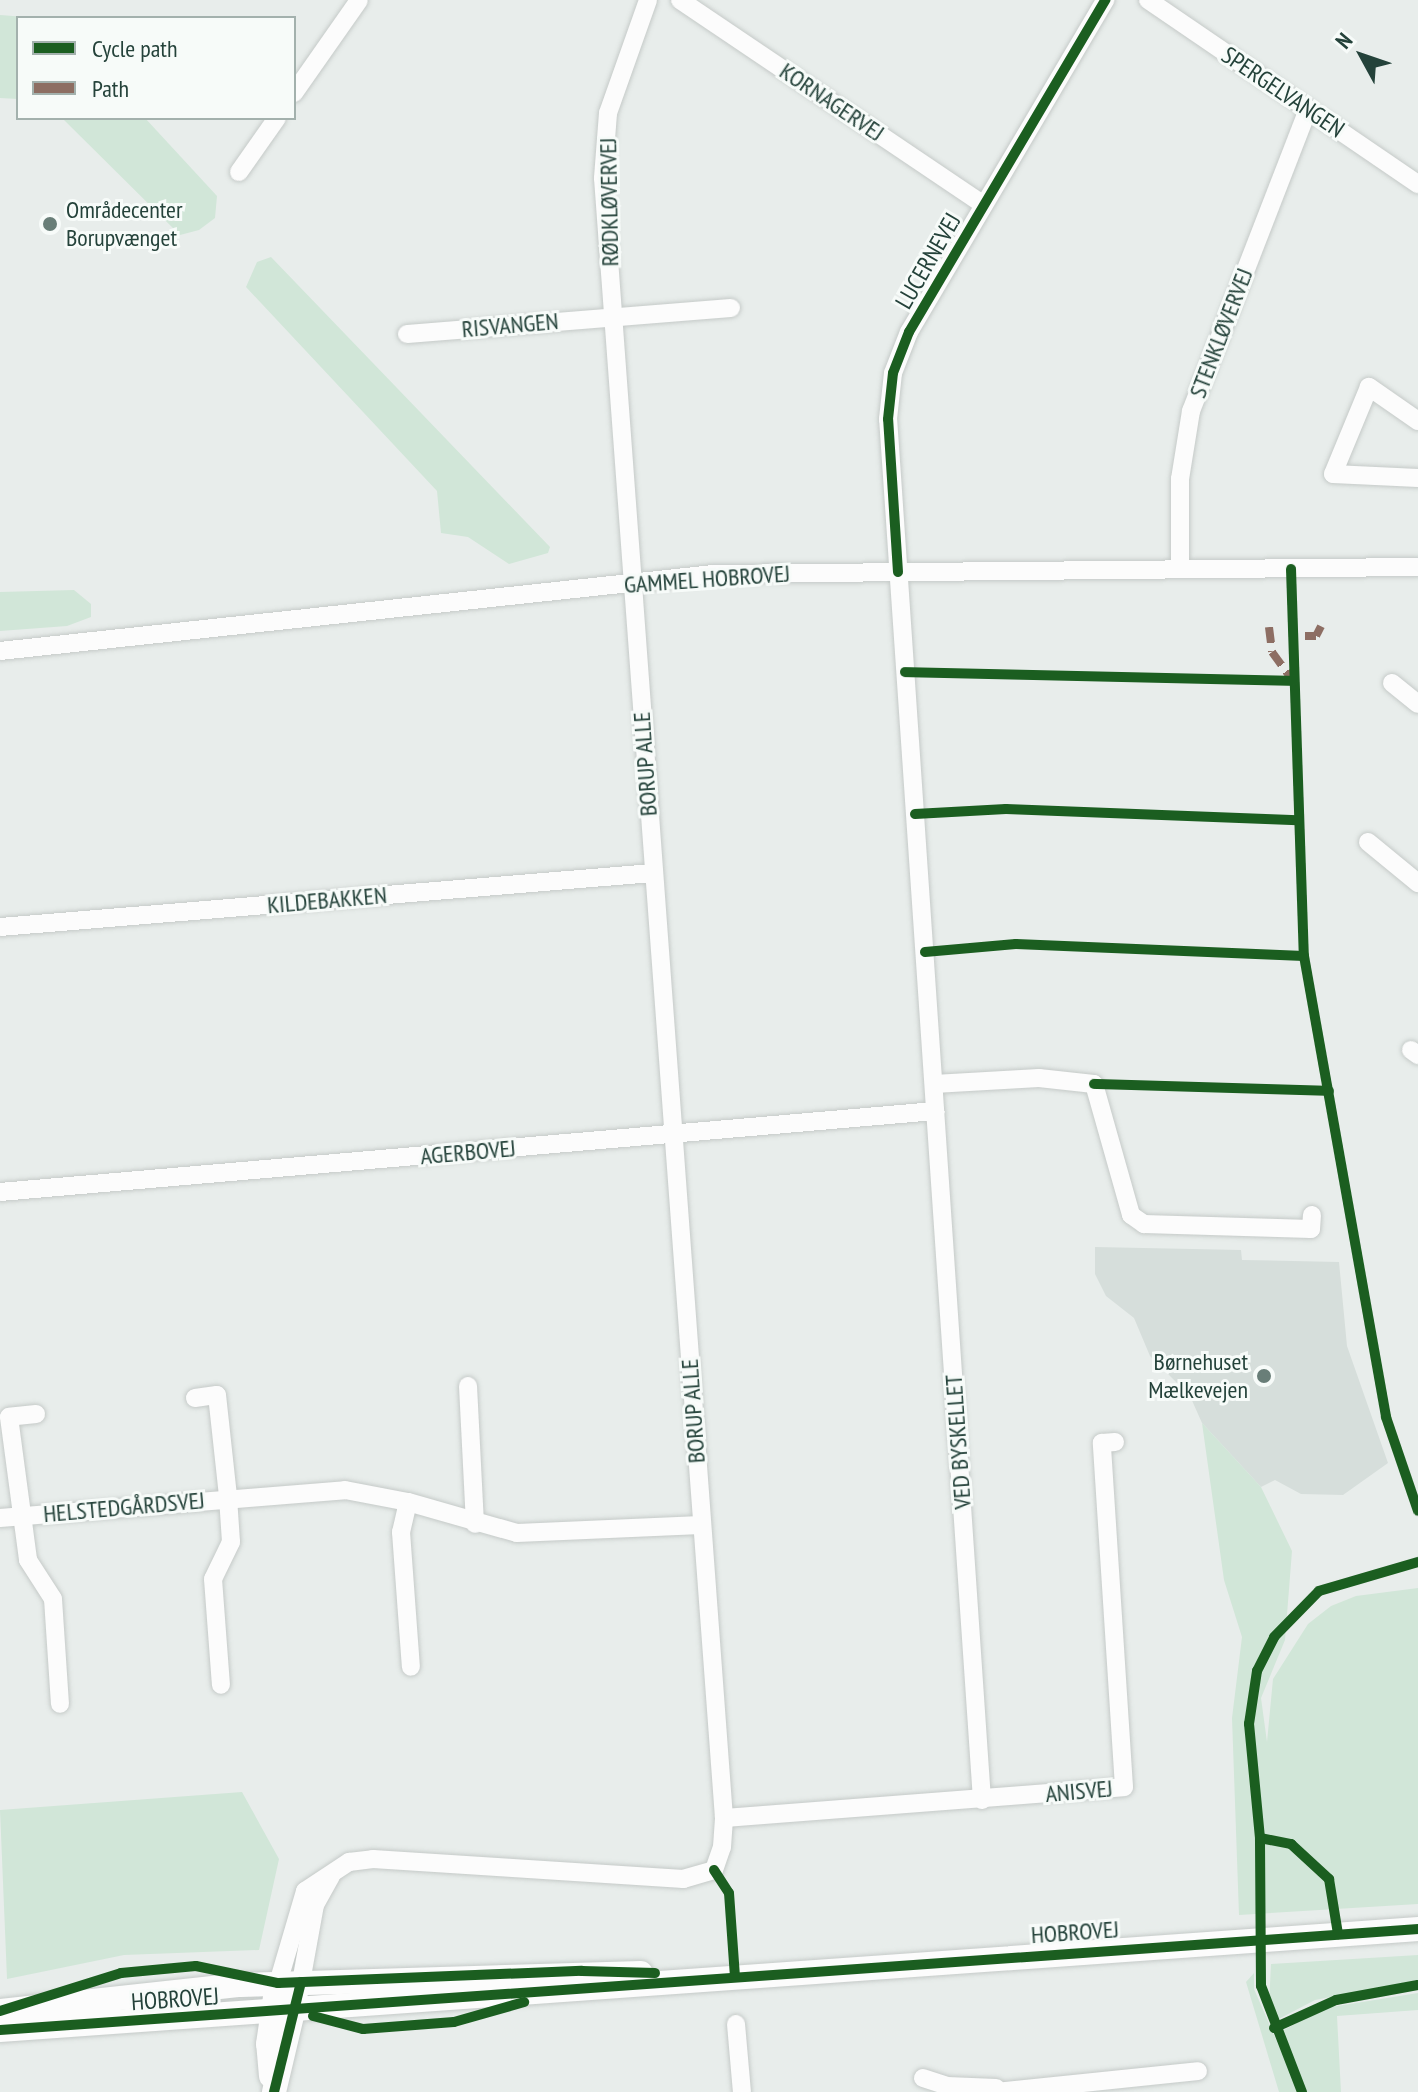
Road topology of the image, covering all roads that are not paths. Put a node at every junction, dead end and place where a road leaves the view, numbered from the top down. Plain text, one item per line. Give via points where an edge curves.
1 (359, 0) edge
2 (648, 0) edge
3 (680, 0) edge
4 (1105, 0) edge
5 (1148, 0) edge
6 (296, 90) edge
7 (1308, 109) junction
8 (276, 120) edge
9 (239, 172) dead end
10 (1418, 184) edge
11 (983, 204) junction
12 (731, 308) dead end
13 (613, 315) junction
14 (407, 334) dead end
15 (1418, 421) edge
16 (1418, 478) edge
17 (1180, 567) junction
18 (1418, 567) edge
19 (898, 572) junction
20 (632, 583) junction
21 (0, 651) edge
22 (1392, 683) dead end
23 (1418, 704) edge
24 (1368, 842) dead end
25 (653, 873) junction
26 (1418, 883) edge
27 (0, 927) edge
28 (934, 1084) junction
29 (936, 1111) junction
30 (672, 1135) junction
31 (0, 1192) edge
32 (1312, 1215) dead end
33 (468, 1386) dead end
34 (195, 1398) dead end
35 (36, 1414) dead end
36 (1115, 1442) dead end
37 (228, 1497) junction
38 (408, 1502) junction
39 (20, 1516) junction
40 (0, 1518) edge
41 (475, 1524) junction
42 (701, 1525) junction
43 (411, 1667) dead end
44 (221, 1685) dead end
45 (60, 1704) dead end
46 (982, 1800) junction
47 (724, 1818) junction
48 (1418, 1929) edge
49 (735, 1976) junction
50 (289, 1982) junction
51 (0, 2011) edge
52 (283, 2012) junction
53 (736, 2024) dead end
54 (0, 2030) edge
55 (1198, 2071) dead end
56 (923, 2078) dead end
57 (1114, 2086) edge
58 (996, 2090) edge
59 (273, 2092) edge
60 (742, 2092) edge

1 - 6 street
2 - 13 street, RØDKLØVERVEJ via 608,113 603,178
3 - 11 street, KORNAGERVEJ
4 - 11 street, LUCERNEVEJ
5 - 7 street, SPERGELVANGEN
7 - 10 street, SPERGELVANGEN
7 - 17 street, STENKLØVERVEJ via 1191,411 1180,479
8 - 9 street
11 - 19 street, LUCERNEVEJ via 909,332 893,373 888,419
12 - 13 street
13 - 14 street, RISVANGEN
13 - 20 street, RØDKLØVERVEJ
15 - 16 street via 1369,387 1333,474
17 - 18 street, GAMMEL HOBROVEJ
17 - 19 street, GAMMEL HOBROVEJ
19 - 20 street, GAMMEL HOBROVEJ via 713,574
19 - 28 street, VED BYSKELLET
20 - 21 street, GAMMEL HOBROVEJ
20 - 25 street, BORUP ALLE
22 - 23 street
24 - 26 street
25 - 27 street, KILDEBAKKEN
25 - 30 street, BORUP ALLE
28 - 29 street, VED BYSKELLET
28 - 32 street via 1039,1078 1094,1084 1131,1215 1144,1224 1311,1229
29 - 30 street, AGERBOVEJ
29 - 46 street, VED BYSKELLET
30 - 31 street, AGERBOVEJ
30 - 42 street, BORUP ALLE
33 - 41 street
34 - 37 street, HELSTEDGÅRDSVEJ via 217,1395
35 - 39 street, HELSTEDGÅRDSVEJ via 9,1417
36 - 46 street, ANISVEJ via 1102,1443 1124,1787
37 - 38 street, HELSTEDGÅRDSVEJ via 345,1490
37 - 39 street, HELSTEDGÅRDSVEJ
37 - 44 street, HELSTEDGÅRDSVEJ via 231,1542 213,1579
38 - 41 street, HELSTEDGÅRDSVEJ
38 - 43 street via 401,1532
39 - 40 street, HELSTEDGÅRDSVEJ
39 - 45 street, HELSTEDGÅRDSVEJ via 28,1560 53,1599
41 - 42 street, HELSTEDGÅRDSVEJ via 517,1533 566,1534
42 - 47 street, BORUP ALLE
46 - 47 street, ANISVEJ
47 - 50 street, BORUP ALLE via 716,1867 696,1878 640,1880 373,1859 349,1862 334,1873 315,1905
48 - 49 main road, HOBROVEJ
49 - 50 main road, HOBROVEJ via 582,1971
49 - 52 main road, HOBROVEJ
50 - 51 main road, HOBROVEJ
50 - 52 main road
52 - 54 main road, HOBROVEJ
52 - 59 main road via 268,2044
53 - 60 street
55 - 57 street
56 - 58 street via 947,2086
57 - 58 street

